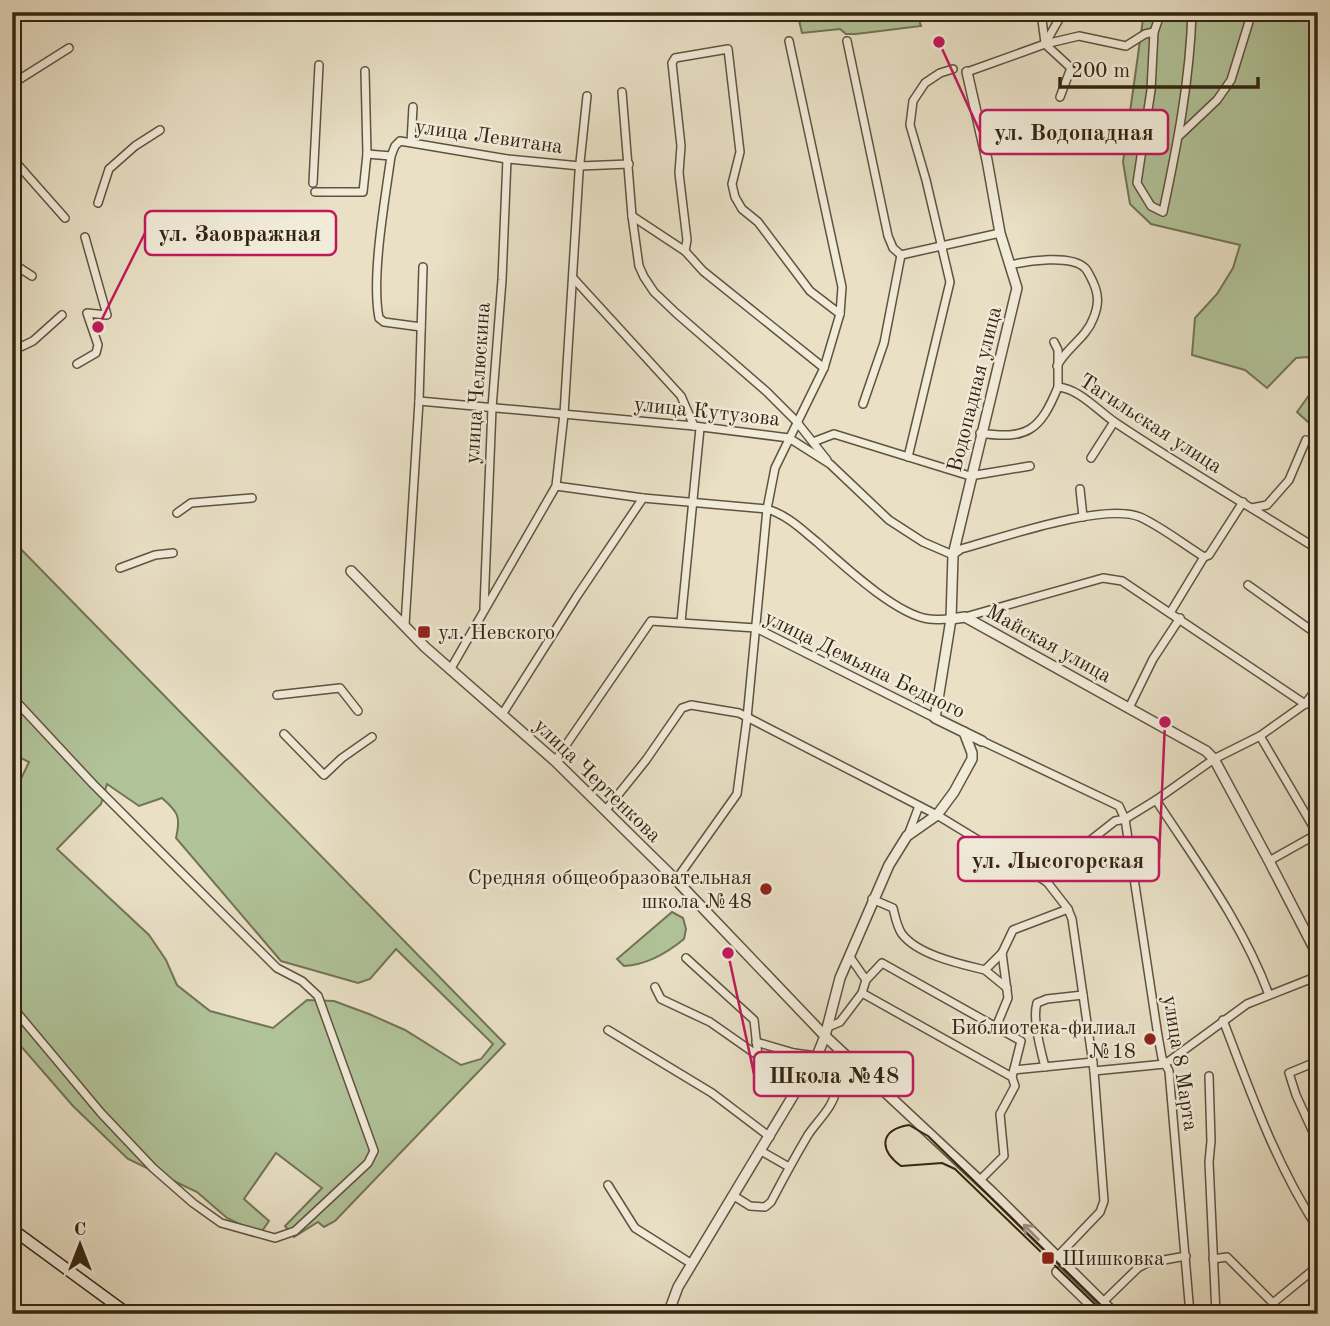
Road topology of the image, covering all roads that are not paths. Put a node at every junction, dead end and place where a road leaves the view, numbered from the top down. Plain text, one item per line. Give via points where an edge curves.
1 (1041, 12) edge
2 (1063, 12) edge
3 (1161, 12) edge
4 (1192, 12) edge
5 (1252, 12) edge
6 (1154, 32) junction
7 (789, 41) dead end
8 (847, 41) dead end
9 (1045, 44) junction
10 (69, 48) dead end
11 (319, 65) dead end
12 (953, 69) dead end
13 (365, 71) dead end
14 (967, 72) joint
15 (12, 84) edge
16 (622, 92) dead end
17 (587, 96) dead end
18 (1060, 97) dead end
19 (413, 107) dead end
20 (160, 131) dead end
21 (1180, 136) junction
22 (411, 142) junction
23 (367, 154) junction
24 (391, 156) junction
25 (12, 158) edge
26 (507, 159) junction
27 (629, 164) junction
28 (580, 166) junction
29 (313, 183) dead end
30 (315, 192) dead end
31 (98, 203) dead end
32 (632, 216) junction
33 (65, 218) dead end
34 (1000, 233) junction
35 (85, 237) dead end
36 (943, 246) junction
37 (685, 251) junction
38 (901, 255) junction
39 (12, 263) edge
40 (1010, 265) junction
41 (423, 267) dead end
42 (32, 276) dead end
43 (574, 279) junction
44 (840, 314) junction
45 (62, 315) dead end
46 (421, 327) junction
47 (1054, 342) dead end
48 (12, 351) edge
49 (77, 364) dead end
50 (1057, 366) junction
51 (824, 368) junction
52 (1058, 387) junction
53 (419, 401) junction
54 (863, 404) dead end
55 (492, 408) junction
56 (564, 414) junction
57 (796, 421) junction
58 (1114, 422) junction
59 (697, 427) junction
60 (981, 433) junction
61 (789, 438) junction
62 (1306, 440) dead end
63 (813, 442) junction
64 (908, 457) junction
65 (1091, 458) dead end
66 (830, 464) junction
67 (1030, 466) dead end
68 (970, 476) junction
69 (555, 486) junction
70 (1080, 489) dead end
71 (252, 498) dead end
72 (643, 498) junction
73 (693, 501) junction
74 (1243, 502) junction
75 (1251, 508) junction
76 (767, 509) junction
77 (177, 513) dead end
78 (1083, 517) junction
79 (1311, 545) dead end
80 (173, 553) dead end
81 (953, 555) junction
82 (1204, 557) junction
83 (120, 568) dead end
84 (351, 571) dead end
85 (1248, 586) dead end
86 (484, 609) junction
87 (1170, 612) junction
88 (965, 617) junction
89 (1180, 618) junction
90 (951, 619) junction
91 (681, 622) junction
92 (405, 625) junction
93 (756, 628) junction
94 (1318, 635) edge
95 (450, 670) junction
96 (1318, 687) edge
97 (278, 695) dead end
98 (12, 697) edge
99 (1305, 704) junction
100 (1318, 704) edge
101 (1129, 708) junction
102 (358, 711) dead end
103 (503, 713) junction
104 (747, 718) junction
105 (935, 718) junction
106 (964, 732) junction
107 (284, 734) dead end
108 (1260, 736) junction
109 (372, 737) dead end
110 (982, 741) joint
111 (1214, 759) junction
112 (555, 761) junction
113 (1156, 800) junction
114 (919, 806) junction
115 (606, 811) junction
116 (937, 815) junction
117 (1125, 819) junction
118 (1317, 834) edge
119 (907, 836) junction
120 (1269, 861) junction
121 (676, 880) junction
122 (1047, 882) junction
123 (872, 899) junction
124 (1068, 909) junction
125 (1002, 953) junction
126 (1318, 956) edge
127 (850, 957) junction
128 (686, 958) dead end
129 (985, 970) junction
130 (1318, 976) edge
131 (866, 980) junction
132 (655, 987) dead end
133 (1007, 988) junction
134 (863, 993) junction
135 (1083, 995) junction
136 (1269, 995) junction
137 (12, 1003) edge
138 (1223, 1020) junction
139 (996, 1027) junction
140 (608, 1030) dead end
141 (826, 1031) junction
142 (756, 1042) junction
143 (794, 1053) junction
144 (758, 1056) junction
145 (816, 1058) junction
146 (1318, 1061) edge
147 (1093, 1062) junction
148 (1165, 1064) junction
149 (1045, 1067) junction
150 (1094, 1071) junction
151 (1013, 1073) junction
152 (1209, 1076) dead end
153 (770, 1137) junction
154 (1318, 1143) edge
155 (761, 1151) junction
156 (789, 1167) junction
157 (979, 1181) junction
158 (608, 1185) dead end
159 (734, 1196) junction
160 (12, 1229) edge
161 (1318, 1229) edge
162 (1186, 1256) junction
163 (1056, 1257) junction
164 (1213, 1259) junction
165 (692, 1264) junction
166 (1318, 1266) edge
167 (1057, 1272) dead end
168 (1103, 1302) junction
169 (1273, 1303) junction
170 (128, 1314) edge
171 (668, 1314) edge
172 (1100, 1314) edge
173 (1115, 1314) edge
174 (1190, 1314) edge
175 (1216, 1314) edge
176 (1279, 1314) edge

1 - 9 street
2 - 9 street
3 - 6 street
4 - 21 street
5 - 21 street via 1231,80
6 - 9 street via 1126,47 1079,36
6 - 21 street via 1151,90 1137,183 1151,206 1163,212
7 - 44 street via 842,287
8 - 38 street via 887,236
9 - 14 street
9 - 18 street via 1071,68
10 - 15 street
11 - 29 street
12 - 36 street via 925,83 913,101 910,125
13 - 23 street
14 - 34 street, Водопадная улица
16 - 27 street
17 - 28 street
19 - 22 street
20 - 31 street via 109,169
22 - 24 street, улица Левитана via 400,141
22 - 26 street, улица Левитана
23 - 24 street
23 - 30 street via 363,191
24 - 46 street, улица Левитана via 376,304 384,322
25 - 33 street
26 - 28 street, улица Левитана
26 - 55 street, улица Челюскина
27 - 28 street, улица Левитана
27 - 32 street
28 - 43 street
32 - 37 street
32 - 57 street via 639,266 654,292
34 - 36 street
34 - 40 street, Водопадная улица
35 - 49 street via 107,315 87,313 98,345 96,353
36 - 38 street
36 - 64 street via 950,282
37 - 44 street via 672,63 675,58 728,49 740,152 732,184 735,197 810,291
37 - 51 street via 703,271
38 - 54 street via 884,342
39 - 42 street
40 - 50 street via 1074,262 1085,268 1094,285 1099,299 1093,321
40 - 60 street, Водопадная улица via 1017,288
41 - 46 street
43 - 56 street
43 - 59 street via 681,396
44 - 51 street
45 - 48 street via 33,341
46 - 53 street
47 - 50 street
50 - 52 street
51 - 57 street
52 - 58 street, Тагильская улица via 1079,395
52 - 60 street, Тагильская улица via 1036,425 1013,436
53 - 55 street, улица Кутузова
53 - 92 street
55 - 56 street, улица Кутузова
55 - 86 street, улица Челюскина
56 - 59 street, улица Кутузова
56 - 69 street
57 - 61 street
57 - 63 street
58 - 65 street
58 - 74 street, Тагильская улица
59 - 61 street, улица Кутузова
59 - 73 street
60 - 68 street, Водопадная улица
61 - 66 street, улица Кутузова
61 - 76 street via 775,468
62 - 75 street via 1289,480 1267,505
63 - 64 street via 834,434
63 - 66 street
64 - 68 street
66 - 81 street, улица Кутузова via 889,520
67 - 68 street
68 - 81 street, Водопадная улица
69 - 72 street
69 - 86 street
70 - 78 street
71 - 77 street via 191,503
72 - 73 street
72 - 103 street
73 - 76 street
73 - 91 street
74 - 75 street, Тагильская улица
74 - 82 street
75 - 79 street, Тагильская улица
76 - 90 street via 792,521 860,579 909,612 927,619
76 - 93 street
78 - 81 street via 961,549
78 - 82 street via 1127,513 1140,517
80 - 83 street
81 - 90 street, Водопадная улица
82 - 87 street
84 - 92 street, улица Чертенкова
85 - 94 street
86 - 95 street
87 - 88 street via 1122,581 1103,578
87 - 89 street
88 - 90 street, Майская улица
88 - 101 street, Майская улица
89 - 99 street
89 - 101 street
90 - 105 street, Водопадная улица
91 - 93 street, улица Демьяна Бедного
91 - 112 street, улица Демьяна Бедного via 651,621
92 - 95 street, улица Чертенкова
93 - 104 street
93 - 105 street, улица Демьяна Бедного
95 - 103 street, улица Чертенкова
96 - 99 street
97 - 102 street via 340,688
98 - 137 street via 276,968 302,981 318,996 374,1151 368,1163 295,1231 275,1238 221,1223 153,1168 109,1123
99 - 100 street
99 - 108 street
101 - 111 street, Майская улица
103 - 112 street, улица Чертенкова
104 - 114 street
104 - 115 street via 691,705 682,708
104 - 121 street via 737,794
105 - 106 street, улица Демьяна Бедного
106 - 110 street, улица Демьяна Бедного
106 - 116 street via 972,759
107 - 109 street via 324,775
108 - 111 street
108 - 118 street
110 - 117 street, улица Демьяна Бедного via 1119,806
111 - 113 street
111 - 120 street
112 - 115 street, улица Чертенкова
113 - 117 street
113 - 136 street via 1232,916 1258,963
114 - 116 street
114 - 119 street
115 - 121 street, улица Чертенкова
116 - 119 street
116 - 122 street
117 - 122 street via 1115,821 1068,858
117 - 148 street, улица 8 Марта
118 - 120 street
119 - 123 street
120 - 126 street
121 - 141 street, улица Чертенкова
122 - 124 street
123 - 127 street
123 - 129 street via 893,908 900,930 912,943 951,962
124 - 125 street via 1013,930
124 - 135 street
125 - 129 street
125 - 133 street
127 - 131 street
127 - 141 street
128 - 142 street via 754,1020
129 - 133 street
130 - 136 street
131 - 134 street
131 - 139 street via 882,963
132 - 144 street via 661,999 710,1022
133 - 139 street via 1008,998
134 - 141 street via 840,1022
134 - 151 street
135 - 147 street
135 - 149 street via 1037,1003
136 - 138 street
138 - 148 street
138 - 161 street via 1258,1112
139 - 151 street via 1021,1041
140 - 153 street via 712,1093
141 - 145 street
141 - 157 street, улица Чертенкова
142 - 143 street
142 - 144 street
143 - 144 street via 780,1066
143 - 145 street
145 - 153 street
145 - 156 street via 829,1070 836,1090
146 - 154 street via 1289,1073
147 - 149 street
147 - 150 street
148 - 150 street
148 - 162 street, улица 8 Марта
149 - 151 street
150 - 163 street via 1103,1208
151 - 157 street via 1015,1086 1000,1114 1004,1156
152 - 164 street
153 - 155 street
155 - 156 street
155 - 159 street
156 - 159 street via 765,1207 750,1206
163 -> 157 street, улица Чертенкова
158 - 165 street via 635,1228
159 - 165 street
160 - 170 main road
162 - 168 street via 1147,1262
162 - 174 street, улица 8 Марта
163 - 168 street, улица Чертенкова
164 - 169 street via 1227,1258
164 - 175 street
165 - 171 street
166 - 169 street
167 - 172 street
168 - 173 street, улица Чертенкова
169 - 176 street

